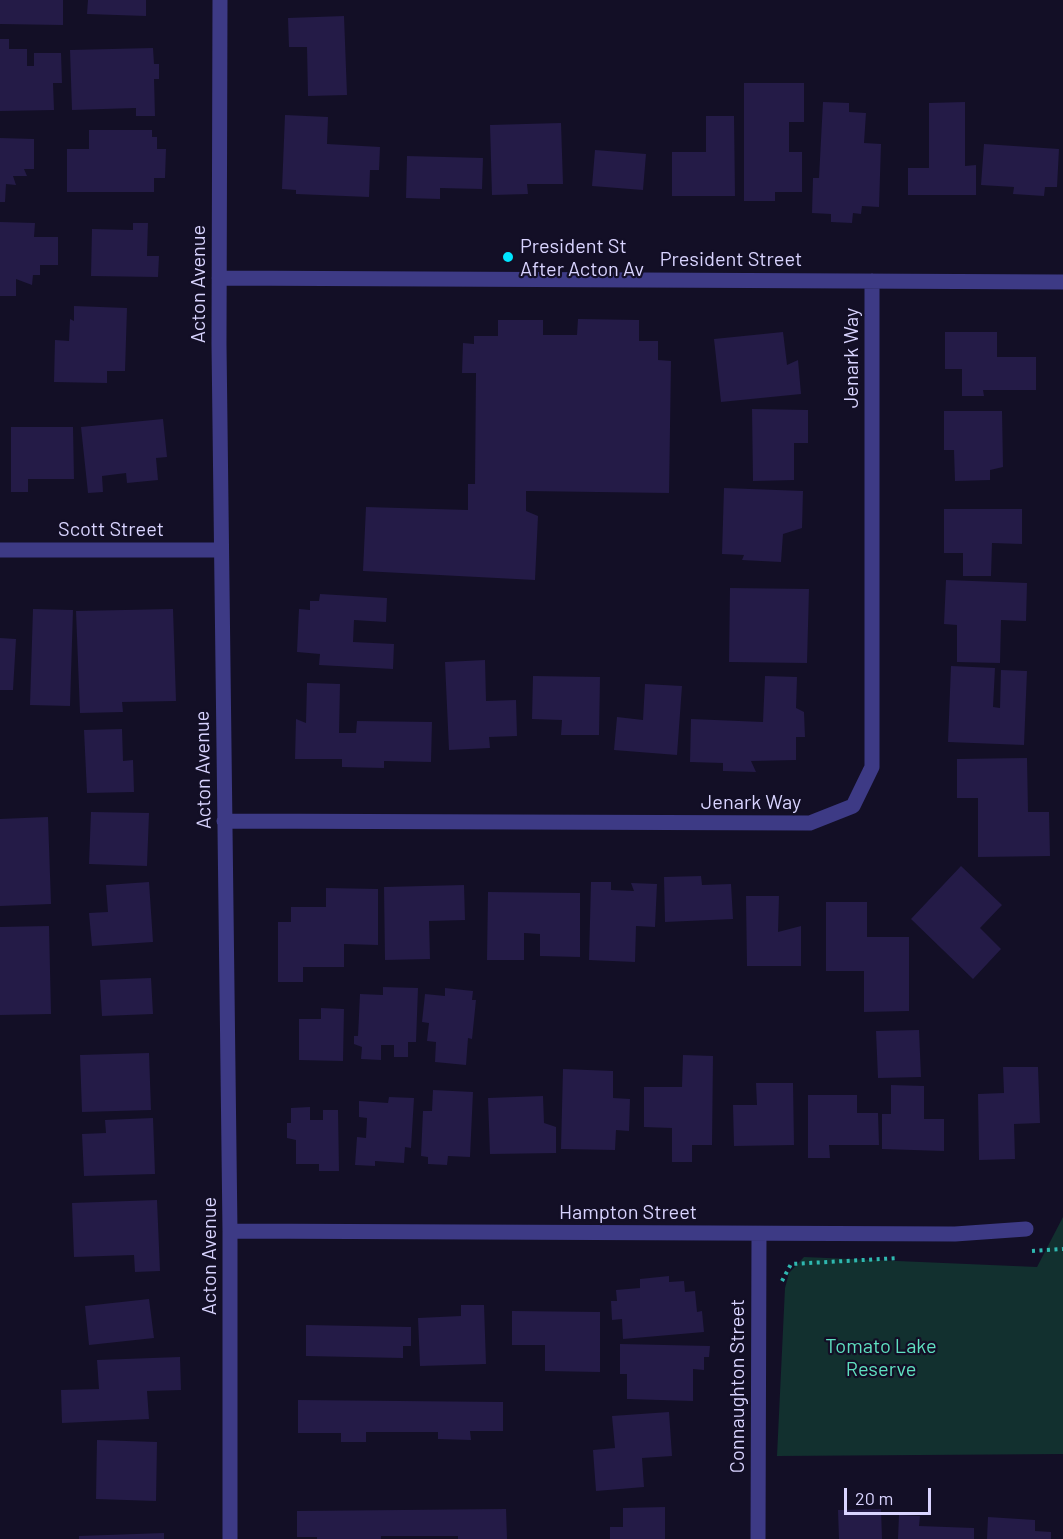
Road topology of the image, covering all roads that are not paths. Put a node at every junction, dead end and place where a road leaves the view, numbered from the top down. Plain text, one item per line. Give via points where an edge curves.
1 (220, 0) edge
2 (219, 278) junction
3 (872, 281) junction
4 (1063, 282) edge
5 (0, 550) edge
6 (221, 550) junction
7 (224, 821) junction
8 (1026, 1229) dead end
9 (230, 1232) junction
10 (759, 1234) junction
11 (230, 1539) edge
12 (758, 1539) edge

1 - 2 street, Acton Avenue
2 - 3 street, President Street
2 - 6 street, Acton Avenue
3 - 4 street, President Street
3 - 7 street, Jenark Way via 872,767 853,806 810,823
5 - 6 street, Scott Street
6 - 7 street, Acton Avenue
7 - 9 street, Acton Avenue
8 - 10 street, Hampton Street via 956,1234
9 - 10 street, Hampton Street
9 - 11 street, Acton Avenue
10 - 12 street, Connaughton Street

